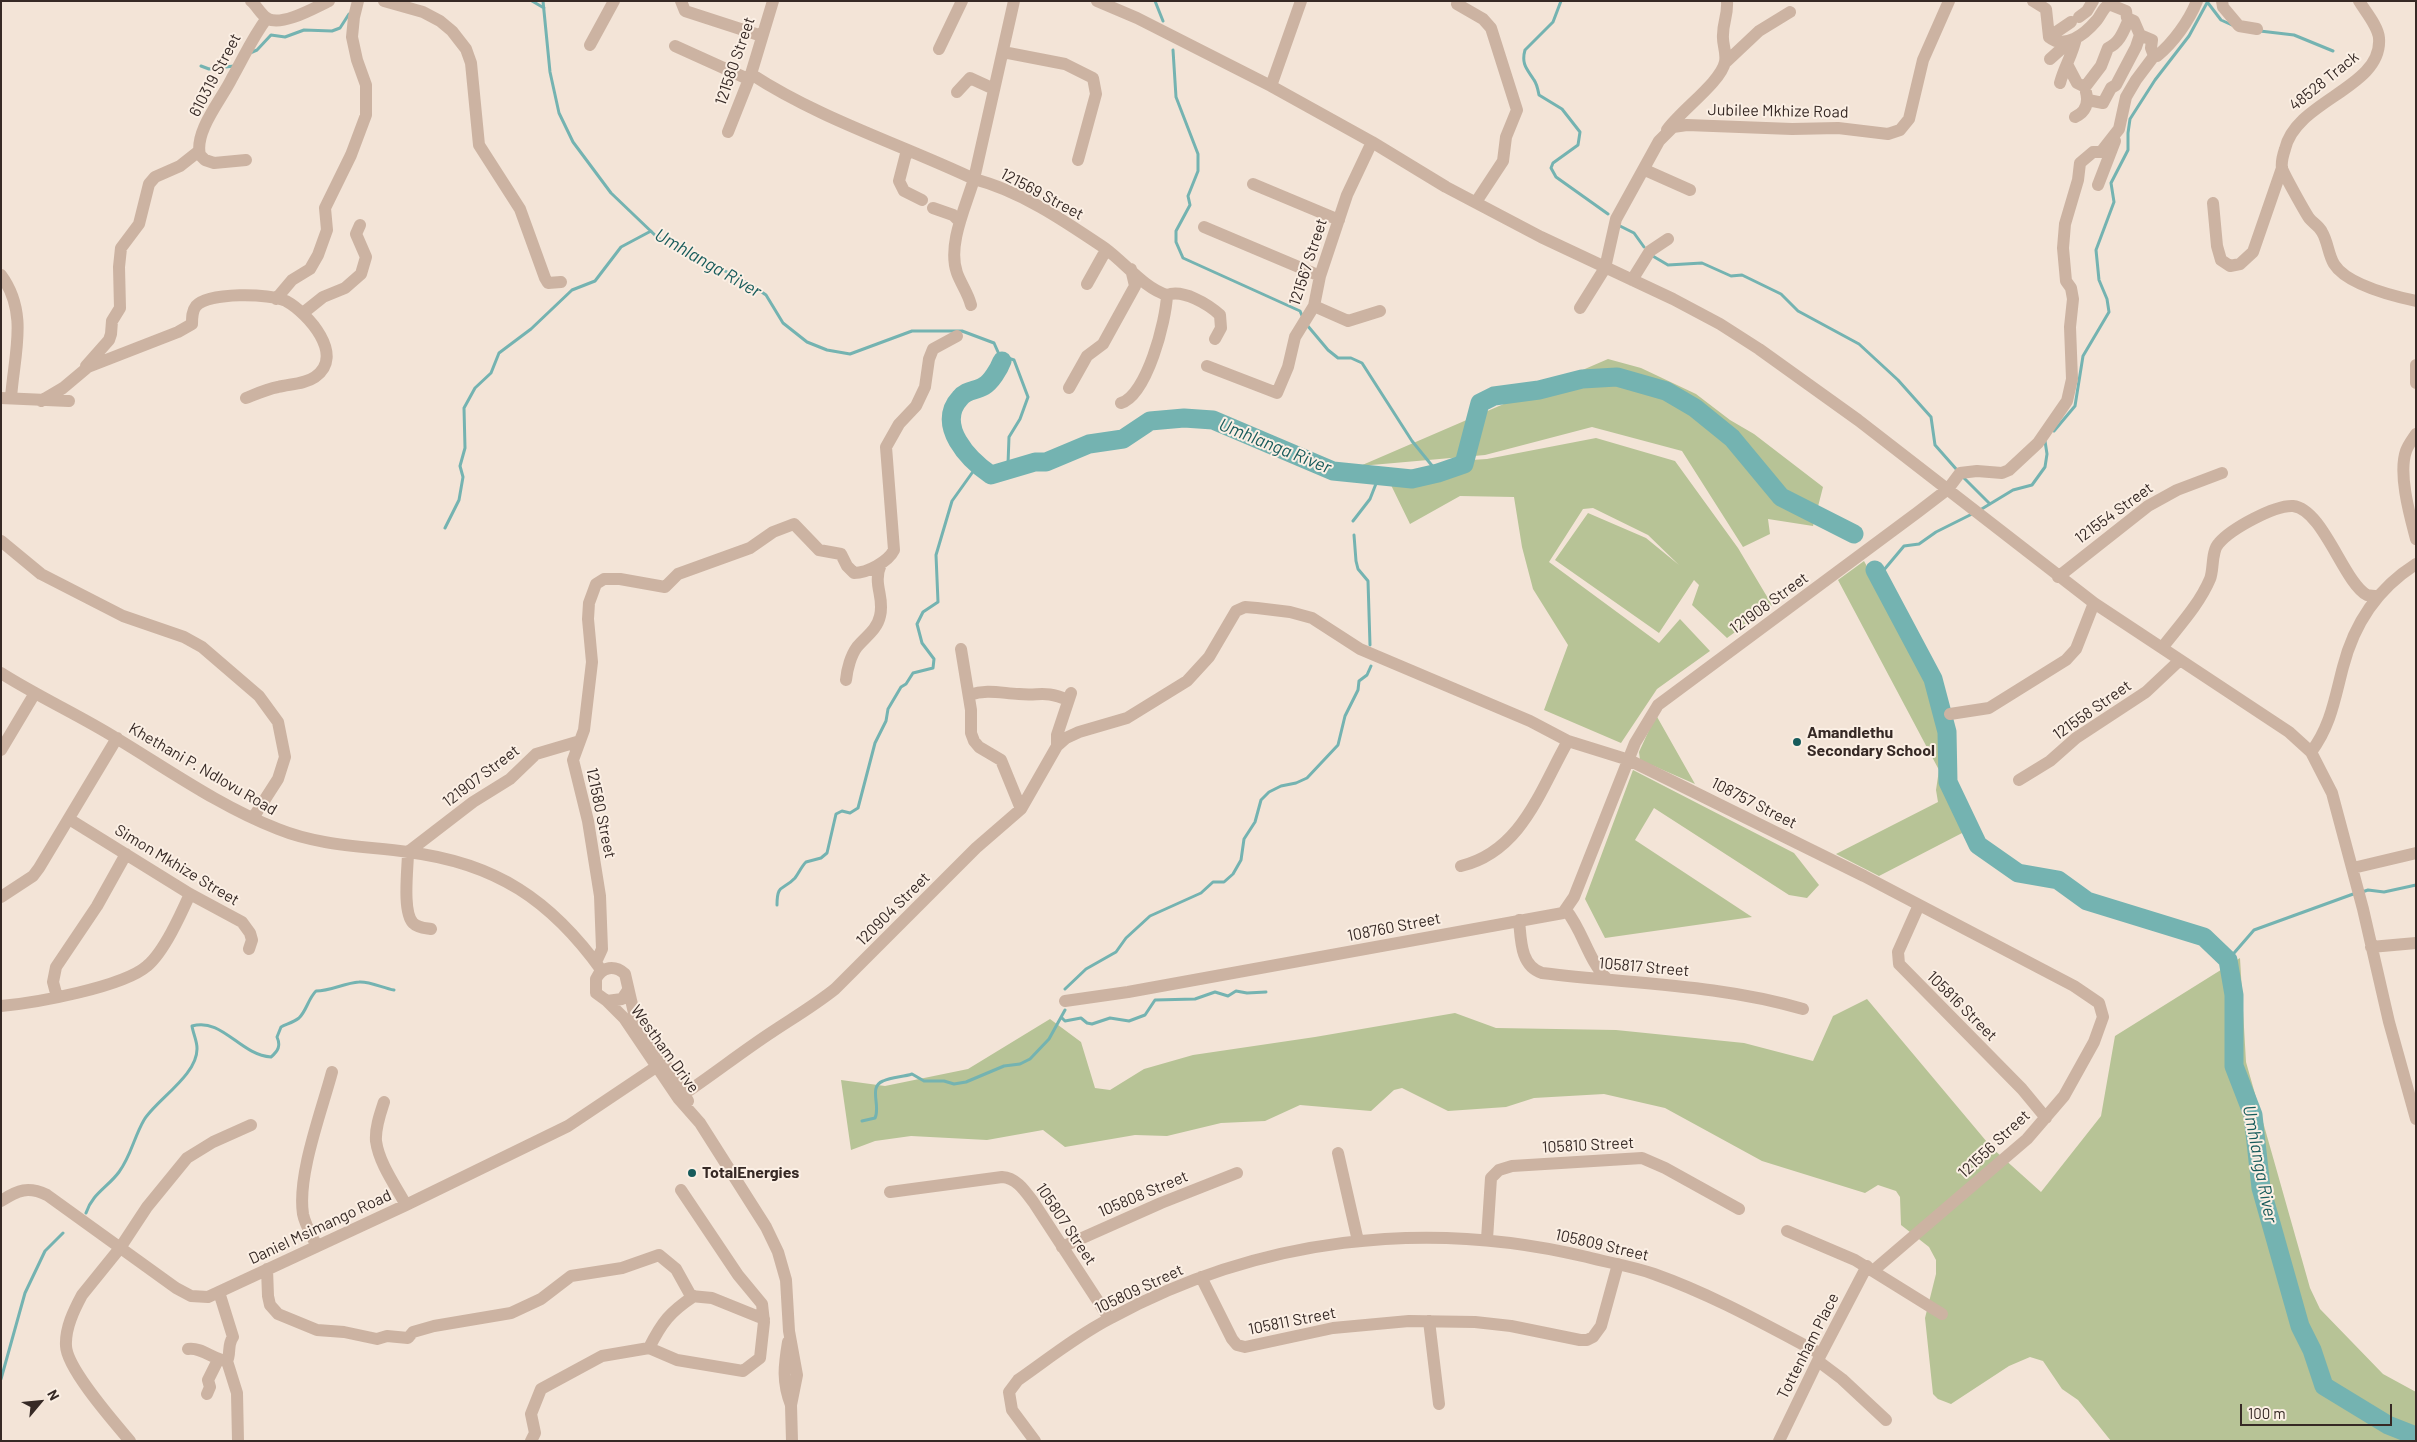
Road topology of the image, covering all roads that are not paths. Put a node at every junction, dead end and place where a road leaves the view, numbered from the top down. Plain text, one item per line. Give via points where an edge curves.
1 (251, 1) edge
2 (329, 1) edge
3 (358, 1) edge
4 (384, 1) edge
5 (614, 1) edge
6 (681, 1) edge
7 (774, 1) edge
8 (962, 1) edge
9 (1014, 1) edge
10 (1097, 1) edge
11 (1301, 1) edge
12 (1727, 1) edge
13 (1950, 1) edge
14 (2093, 1) edge
15 (2196, 1) edge
16 (2222, 1) edge
17 (2359, 1) edge
18 (2038, 2) edge
19 (2110, 3) edge
20 (1457, 4) dead end
21 (1790, 12) dead end
22 (267, 18) junction
23 (2129, 19) junction
24 (2258, 29) dead end
25 (2140, 34) junction
26 (762, 36) junction
27 (2049, 37) junction
28 (2073, 40) junction
29 (590, 44) dead end
30 (675, 46) dead end
31 (939, 49) dead end
32 (1003, 52) junction
33 (2154, 56) junction
34 (2050, 59) dead end
35 (1725, 63) junction
36 (2067, 64) junction
37 (749, 77) junction
38 (2060, 83) dead end
39 (1271, 86) junction
40 (994, 89) junction
41 (957, 92) dead end
42 (2086, 93) junction
43 (2075, 117) dead end
44 (2119, 129) junction
45 (728, 132) dead end
46 (1664, 134) junction
47 (1372, 142) junction
48 (907, 150) junction
49 (199, 151) junction
50 (246, 160) dead end
51 (1078, 160) dead end
52 (2282, 168) junction
53 (1645, 170) junction
54 (974, 179) junction
55 (1253, 184) dead end
56 (2098, 186) dead end
57 (1690, 190) dead end
58 (1476, 202) junction
59 (2213, 203) dead end
60 (1339, 220) junction
61 (960, 222) junction
62 (360, 225) dead end
63 (1204, 227) dead end
64 (1668, 239) dead end
65 (1106, 250) junction
66 (1605, 268) junction
67 (1131, 269) junction
68 (1, 275) edge
69 (1320, 276) junction
70 (1632, 280) junction
71 (561, 282) dead end
72 (1087, 284) dead end
73 (1167, 295) junction
74 (276, 299) junction
75 (2416, 302) edge
76 (971, 305) dead end
77 (1314, 306) junction
78 (1580, 308) dead end
79 (1380, 311) dead end
80 (302, 313) junction
81 (956, 336) dead end
82 (1215, 339) dead end
83 (1207, 366) dead end
84 (2416, 366) edge
85 (81, 372) junction
86 (2416, 383) edge
87 (1069, 388) dead end
88 (6, 398) edge
89 (246, 398) dead end
90 (40, 400) junction
91 (68, 402) dead end
92 (1121, 403) dead end
93 (2416, 434) edge
94 (2222, 473) dead end
95 (1951, 492) junction
96 (2416, 539) edge
97 (1, 541) edge
98 (881, 564) junction
99 (2416, 564) edge
100 (2058, 576) junction
101 (2379, 596) junction
102 (2094, 603) junction
103 (2162, 648) junction
104 (962, 649) dead end
105 (2180, 660) junction
106 (1, 673) edge
107 (846, 680) dead end
108 (35, 693) junction
109 (969, 695) junction
110 (1950, 714) dead end
111 (117, 738) junction
112 (580, 740) junction
113 (1568, 740) junction
114 (1057, 746) junction
115 (1, 750) edge
116 (2311, 752) junction
117 (1629, 760) junction
118 (2019, 780) dead end
119 (1020, 809) junction
120 (253, 818) junction
121 (70, 819) junction
122 (408, 852) junction
123 (2416, 853) edge
124 (126, 854) junction
125 (1462, 866) dead end
126 (2354, 873) junction
127 (190, 894) junction
128 (1, 897) edge
129 (1919, 906) junction
130 (1566, 910) junction
131 (1519, 920) junction
132 (431, 929) dead end
133 (2416, 943) edge
134 (2371, 948) junction
135 (249, 949) dead end
136 (599, 966) junction
137 (1607, 979) junction
138 (628, 990) junction
139 (57, 997) junction
140 (607, 1001) junction
141 (1065, 1001) dead end
142 (1, 1006) edge
143 (1803, 1009) dead end
144 (2104, 1017) joint
145 (656, 1067) junction
146 (332, 1072) dead end
147 (681, 1096) junction
148 (384, 1102) dead end
149 (2046, 1118) junction
150 (2416, 1119) edge
151 (251, 1125) dead end
152 (1338, 1153) dead end
153 (1237, 1173) dead end
154 (681, 1190) dead end
155 (890, 1192) dead end
156 (1, 1201) edge
157 (406, 1204) junction
158 (1739, 1209) dead end
159 (1787, 1231) dead end
160 (1487, 1239) junction
161 (1358, 1241) junction
162 (317, 1246) junction
163 (1062, 1247) junction
164 (120, 1248) junction
165 (1618, 1264) junction
166 (1871, 1268) junction
167 (267, 1269) junction
168 (1202, 1278) junction
169 (219, 1292) junction
170 (694, 1296) junction
171 (1942, 1314) dead end
172 (1109, 1318) junction
173 (764, 1319) junction
174 (1429, 1321) junction
175 (649, 1348) junction
176 (188, 1349) dead end
177 (1820, 1358) junction
178 (222, 1361) junction
179 (207, 1394) dead end
180 (1438, 1404) dead end
181 (1886, 1420) dead end
182 (129, 1440) edge
183 (238, 1441) edge
184 (531, 1441) edge
185 (792, 1441) edge
186 (1035, 1441) edge
187 (1780, 1441) edge

1 - 22 street
2 - 22 street via 290,18 275,21
3 - 74 street via 352,37 366,85 366,115 325,208 327,230 318,254 310,269 292,280
4 - 71 street via 423,12 440,21 460,39 471,63 479,145 520,209 545,278 548,283
5 - 29 street
6 - 26 street via 685,11
7 - 26 street, 121580 Street
8 - 31 street
9 - 32 street, 121569 Street
10 - 39 street
11 - 39 street
12 - 35 street via 1729,10 1722,35
13 - 46 street, Jubilee Mkhize Road via 1923,60 1909,119 1900,130 1880,134 1838,128 1687,125 1673,127
14 - 27 street via 2087,11
15 - 33 street via 2179,32 2164,50
16 - 24 street via 2223,7 2240,26
17 - 52 street, 48528 Track via 2380,36 2372,65 2291,131
18 - 27 street via 2046,10
19 - 23 street via 2126,11
19 - 28 street via 2095,22
20 - 58 street via 1483,19 1491,28 1517,110 1506,137 1502,161
21 - 35 street via 1759,32
22 - 49 street, 610319 Street via 248,44 208,120
23 - 25 street via 2134,21
23 - 42 street via 2123,34 2108,48
25 - 33 street via 2152,40
25 - 42 street via 2116,85 2110,88 2103,103
26 - 37 street, 121580 Street
27 - 28 street via 2054,41
28 - 34 street
28 - 36 street via 2074,52
30 - 37 street
32 - 40 street, 121569 Street
32 - 51 street via 1065,64 1093,78 1096,94
33 - 44 street via 2126,97
35 - 46 street
36 - 38 street
36 - 42 street
37 - 45 street, 121580 Street
37 - 48 street via 875,138
39 - 47 street
40 - 41 street via 970,78
40 - 54 street, 121569 Street
42 - 43 street via 2084,112
44 - 56 street
44 - 95 street, 121908 Street via 2101,152 2093,152 2080,163 2065,224 2065,273 2073,299 2070,327 2072,378 2067,401 2038,443 2009,470 2002,474 1960,473
46 - 53 street
47 - 58 street
47 - 60 street, 121567 Street
48 - 54 street
48 - 61 street via 899,181 904,191 953,215
49 - 50 street via 209,162
49 - 85 street via 180,166 155,177 150,184 139,224 120,248 120,308 112,321 109,340
52 - 59 street, 48528 Track via 2254,252 2240,264 2230,266 2221,260
52 - 75 street via 2310,220 2322,231 2340,272 2370,287
53 - 57 street
53 - 66 street via 1616,219
54 - 61 street
54 - 65 street, 121569 Street via 1020,197
55 - 60 street
58 - 66 street
60 - 69 street, 121567 Street
61 - 76 street via 954,251 956,272
62 - 80 street via 356,234 366,257 361,274
63 - 69 street
64 - 70 street via 1650,251
65 - 67 street, 121569 Street
65 - 72 street
66 - 70 street
66 - 78 street
67 - 73 street, 121569 Street via 1155,292
67 - 87 street via 1135,286 1103,344 1087,356
68 - 88 street via 15,298 18,316
69 - 77 street, 121567 Street
70 - 95 street via 1720,324 1759,349
73 - 82 street via 1185,296 1209,305 1220,314 1221,328
73 - 92 street via 1162,331 1138,390 1129,401
74 - 80 street via 284,300
74 - 85 street via 245,295 197,304 192,324
77 - 79 street via 1348,322
77 - 83 street, 121567 Street via 1295,337 1288,367 1277,393
80 - 89 street via 313,324 328,354 324,368 308,381 279,386
81 - 98 street via 933,349 925,387 916,406 899,424 886,447 894,550 891,557
84 - 86 street
85 - 90 street via 63,388
88 - 90 street
90 - 91 street
93 - 96 street via 2406,449 2404,462 2407,502
94 - 100 street, 121554 Street via 2177,490 2148,506
95 - 100 street
95 - 117 street, 121908 Street via 1669,695 1652,712
97 - 120 street via 42,574 123,616 184,636 202,647 259,696 278,722 285,757 282,772
98 - 107 street via 876,576 882,602 880,617 868,637 857,647 846,671
98 - 112 street, 121580 Street via 854,572 841,554 818,550 794,524 773,532 754,547 678,574 665,587 620,579 596,584 589,603 592,662
99 - 101 street
100 - 102 street
101 - 103 street via 2368,595 2354,582 2307,512 2292,506 2238,526 2217,544 2210,579
101 - 116 street via 2354,632 2329,724
102 - 103 street
102 - 110 street via 2076,649 2066,660 1989,708
103 - 105 street
104 - 109 street
105 - 116 street via 2245,701
105 - 118 street, 121558 Street via 2146,692
106 - 108 street, Khethani P. Ndlovu Road
108 - 111 street, Khethani P. Ndlovu Road
108 - 115 street
109 - 114 street, 120904 Street via 991,690 1021,695 1044,692 1070,696 1057,735
109 - 119 street via 974,741 1001,760
111 - 120 street, Khethani P. Ndlovu Road
111 - 121 street
112 - 122 street, 121907 Street via 536,754 510,778
112 - 136 street, 121580 Street via 573,760 588,821 600,896 602,949
113 - 114 street, 108757 Street via 1353,646 1312,618 1248,607 1236,611 1209,657 1187,681 1127,718 1079,732
113 - 117 street, 108757 Street
113 - 125 street via 1530,814 1488,857
114 - 119 street, 120904 Street
116 - 126 street via 2332,793
117 - 129 street, 108757 Street
117 - 130 street
119 - 147 street, 120904 Street via 976,848 835,989
120 - 122 street, Khethani P. Ndlovu Road via 308,839
121 - 124 street, Simon Mkhize Street
121 - 128 street via 33,876
122 - 132 street via 408,913 413,923
122 - 136 street, Khethani P. Ndlovu Road via 461,862 516,887 565,924
123 - 126 street
124 - 127 street, Simon Mkhize Street
124 - 139 street via 56,968
126 - 134 street
127 - 135 street, Simon Mkhize Street via 242,922 252,940
127 - 139 street via 149,965 139,972
129 - 144 street, 108757 Street via 2086,993 2099,1003
129 - 149 street, 105816 Street via 1898,952 1902,969 2022,1089
130 - 131 street, 108760 Street via 1560,914
130 - 137 street via 1580,929 1595,965
131 - 137 street, 105817 Street via 1521,945 1535,971
131 - 141 street, 108760 Street
133 - 134 street
134 - 150 street
136 - 138 street via 621,971 628,979
136 - 140 street via 595,988
137 - 143 street, 105817 Street via 1748,995
138 - 140 street via 622,999
138 - 147 street, Westham Drive via 634,1013
139 - 142 street
140 - 145 street, Westham Drive via 624,1018
144 - 149 street, 121556 Street via 2075,1078
145 - 147 street, Westham Drive
145 - 157 street, Daniel Msimango Road via 580,1120
146 - 162 street via 304,1184 303,1214
147 - 185 street, Westham Drive via 766,1227 786,1280 789,1331 783,1372 791,1405
148 - 157 street via 376,1141
149 - 166 street, 121556 Street via 2027,1139
151 - 164 street via 213,1142 188,1158 147,1207
152 - 161 street
153 - 163 street, 105808 Street
154 - 173 street via 738,1276 762,1304
155 - 163 street, 105807 Street via 1002,1177 1012,1179 1027,1193
156 - 164 street, Daniel Msimango Road via 30,1188 38,1191
157 - 162 street, Daniel Msimango Road
158 - 160 street, 105810 Street via 1642,1158 1512,1166 1499,1170 1492,1178
159 - 166 street
160 - 161 street, 105809 Street via 1400,1237
160 - 165 street, 105809 Street via 1527,1244
161 - 168 street, 105809 Street via 1271,1254
162 - 167 street, Daniel Msimango Road
163 - 172 street, 105807 Street
164 - 169 street, Daniel Msimango Road via 185,1294 202,1298
164 - 182 street via 82,1295 70,1322 66,1345 67,1355 76,1370
165 - 174 street, 105811 Street via 1601,1326 1587,1340 1511,1326
165 - 177 street, 105809 Street via 1652,1273 1720,1300
166 - 171 street
166 - 177 street, Tottenham Place
167 - 169 street, Daniel Msimango Road
167 - 170 street via 270,1305 278,1314 316,1330 377,1339 387,1336 408,1338 414,1332 434,1326 511,1313 540,1299 571,1276 622,1268 660,1255 676,1269
168 - 172 street, 105809 Street
168 - 174 street, 105811 Street via 1232,1339 1245,1347 1333,1328 1380,1322
169 - 178 street via 232,1337 229,1358
170 - 173 street via 712,1298
170 - 175 street via 673,1310
172 - 186 street, 105809 Street via 1018,1380 1009,1392 1012,1410
173 - 175 street via 760,1358 743,1371 677,1360
174 - 180 street
175 - 184 street via 602,1356 541,1389 531,1414 535,1433
176 - 178 street via 210,1354
177 - 181 street, 105809 Street
177 - 187 street, Tottenham Place
178 - 179 street via 208,1380
178 - 183 street via 237,1393

